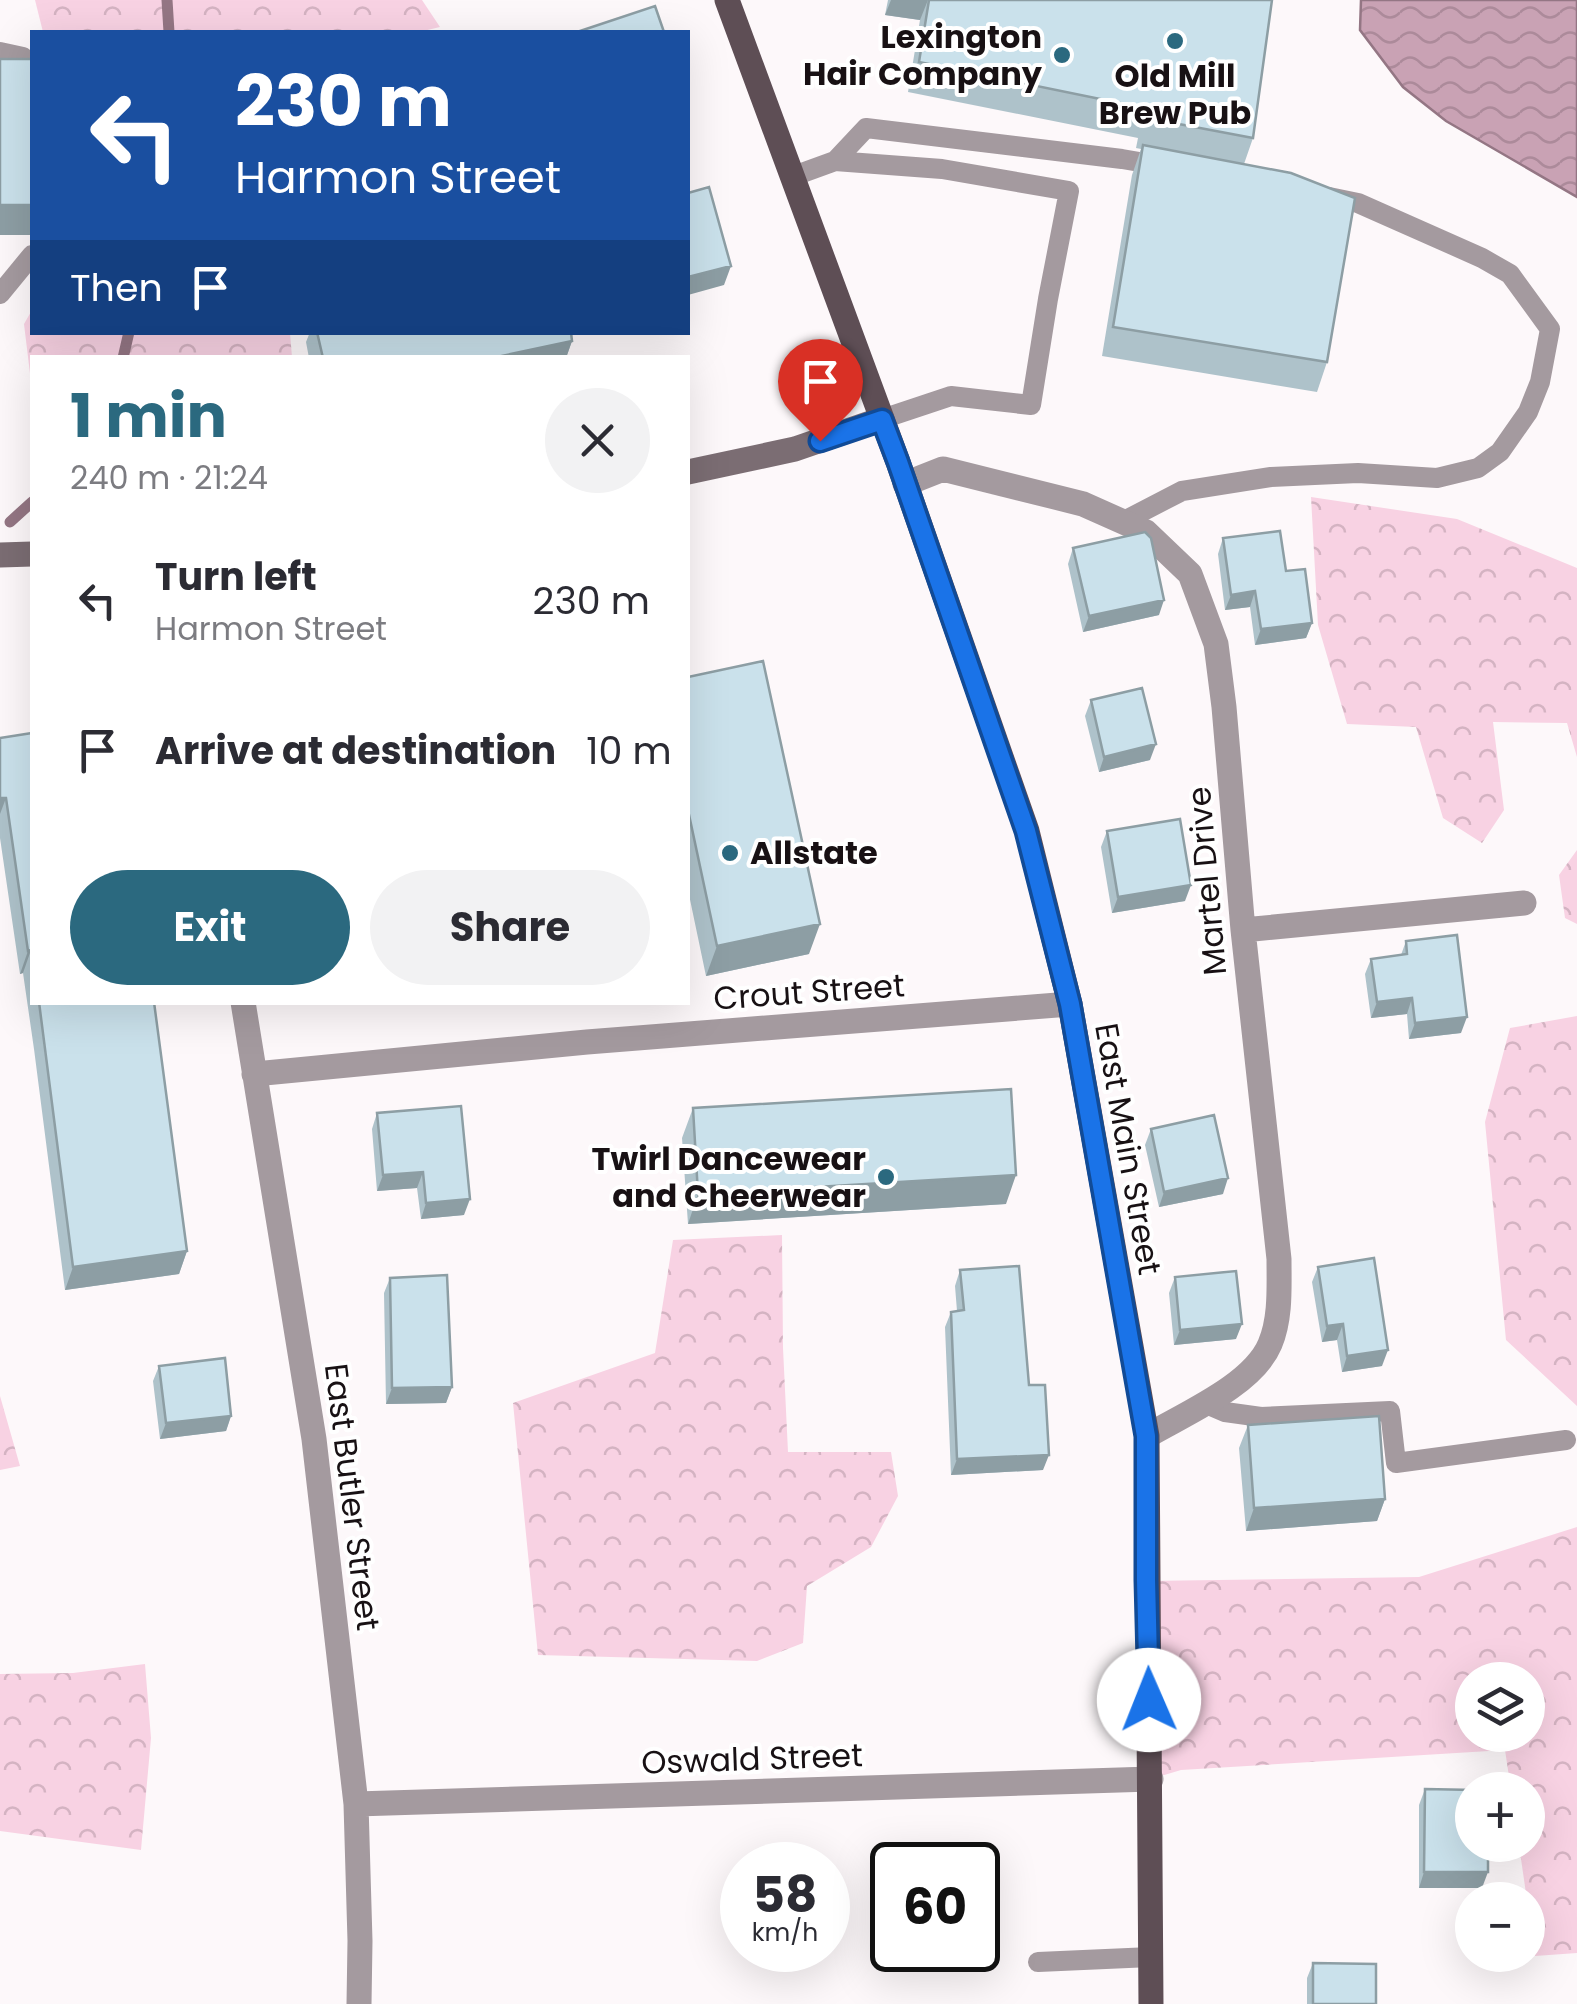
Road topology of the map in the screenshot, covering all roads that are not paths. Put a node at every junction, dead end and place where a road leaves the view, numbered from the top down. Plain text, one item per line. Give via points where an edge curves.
1 (727, 0) edge
2 (0, 52) edge
3 (30, 64) edge
4 (834, 161) junction
5 (1176, 169) edge
6 (791, 177) junction
7 (1304, 192) edge
8 (30, 257) edge
9 (0, 294) edge
10 (882, 420) junction
11 (690, 472) edge
12 (905, 484) junction
13 (1122, 522) junction
14 (30, 554) edge
15 (0, 555) edge
16 (1524, 902) dead end
17 (1243, 930) junction
18 (1070, 1004) junction
19 (243, 1005) edge
20 (254, 1074) junction
21 (1204, 1403) junction
22 (1146, 1436) junction
23 (1566, 1440) dead end
24 (1151, 1779) junction
25 (356, 1804) junction
26 (1151, 1957) junction
27 (1038, 1962) dead end
28 (359, 2004) edge
29 (1151, 2004) edge

1 - 6 main road, East Main Street
2 - 3 lane
4 - 5 lane via 866,128
4 - 6 lane
4 - 10 lane via 942,169 1069,191 1031,405 951,396
6 - 10 main road, East Main Street
7 - 13 lane via 1358,203 1510,274 1550,330 1528,412 1500,452 1478,468 1437,478 1271,477 1182,491
8 - 9 lane
10 - 11 street via 795,449
10 - 12 main road, East Main Street
12 - 13 street, Martel Drive via 943,469 1082,504
12 - 18 main road, East Main Street via 1026,831
13 - 17 street, Martel Drive via 1146,532 1190,574 1216,644
14 - 15 street
16 - 17 street
17 - 21 street, Martel Drive via 1279,1303 1270,1346 1244,1380
18 - 20 street, Crout Street
18 - 22 main road, East Main Street
19 - 20 street, East Butler Street
20 - 25 street, East Butler Street via 314,1439
21 - 22 street, Martel Drive
21 - 23 lane via 1261,1417 1390,1411 1396,1464
22 - 24 main road, East Main Street
24 - 25 street, Oswald Street
24 - 26 main road, East Main Street
25 - 28 street, East Butler Street
26 - 27 lane
26 - 29 main road, East Main Street

